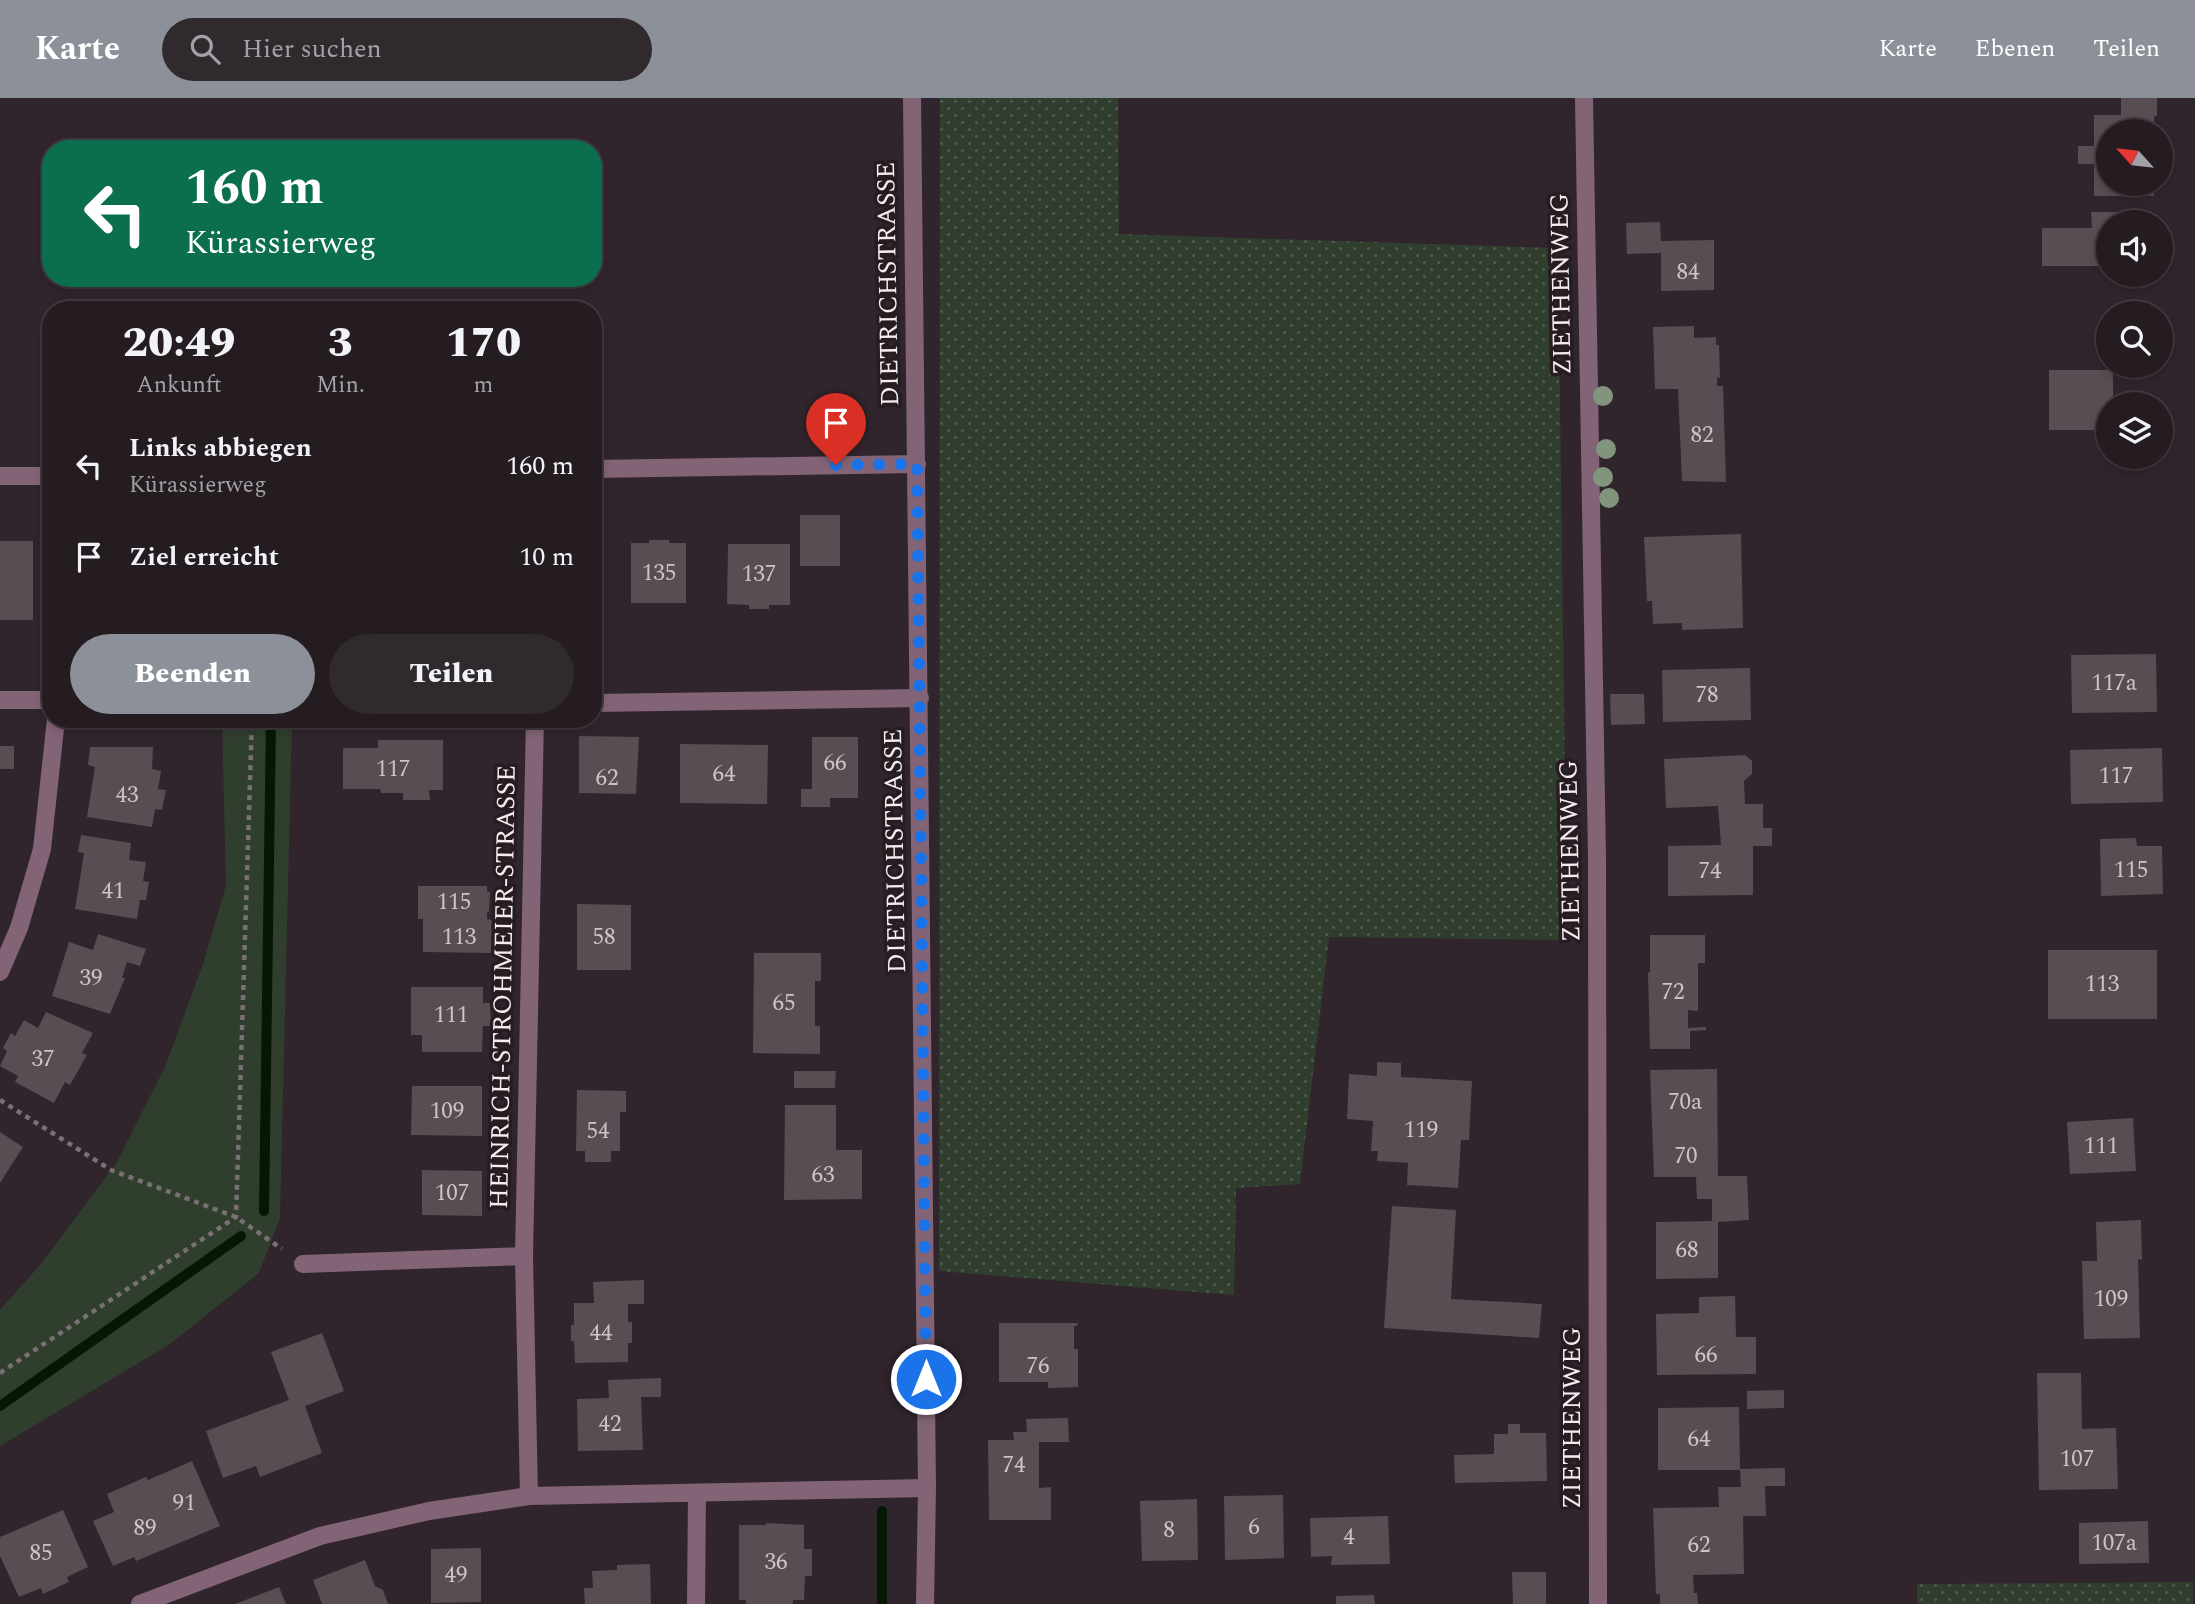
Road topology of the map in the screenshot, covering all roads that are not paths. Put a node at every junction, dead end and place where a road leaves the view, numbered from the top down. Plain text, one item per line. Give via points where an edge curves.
1 (912, 98) edge
2 (1584, 98) edge
3 (917, 464) junction
4 (602, 469) edge
5 (0, 476) edge
6 (42, 476) edge
7 (920, 698) junction
8 (0, 700) edge
9 (42, 700) edge
10 (602, 703) edge
11 (55, 728) edge
12 (535, 728) edge
13 (0, 972) edge
14 (524, 1256) junction
15 (303, 1264) road end
16 (927, 1488) junction
17 (697, 1493) junction
18 (529, 1496) junction
19 (140, 1604) edge
20 (696, 1604) edge
21 (925, 1604) edge
22 (1598, 1604) edge

1 - 3 street, DIETRICHSTRASSE
2 - 22 street, ZIETHENWEG via 1597,858
3 - 4 street
3 - 7 street, DIETRICHSTRASSE
5 - 6 street
7 - 10 street
7 - 16 street, DIETRICHSTRASSE
8 - 9 street
11 - 13 street via 43,849
12 - 14 street, HEINRICH-STROHMEIER-STRASSE
14 - 15 street
14 - 18 street, HEINRICH-STROHMEIER-STRASSE
16 - 17 street
16 - 21 street, DIETRICHSTRASSE
17 - 18 street
17 - 20 street
18 - 19 street via 429,1511 320,1536

